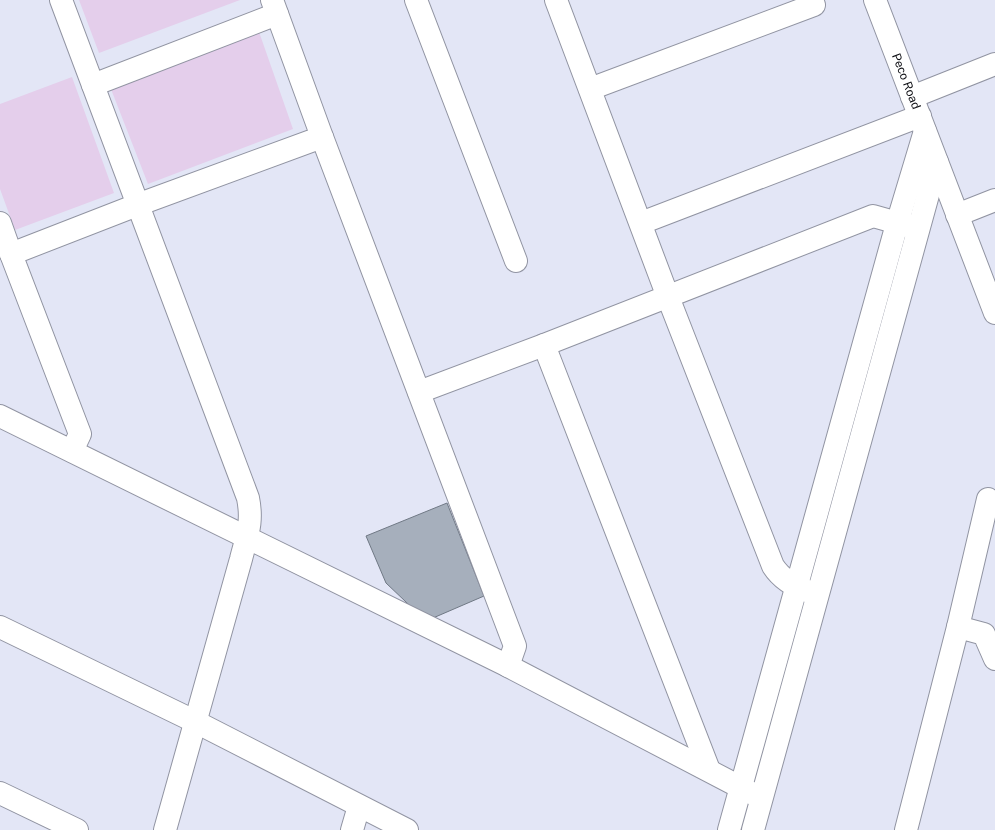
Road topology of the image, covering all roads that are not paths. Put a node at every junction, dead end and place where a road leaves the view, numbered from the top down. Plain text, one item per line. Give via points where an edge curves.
1 (61, 0) edge
2 (416, 0) edge
3 (556, 0) edge
4 (875, 0) edge
5 (814, 5) dead end
6 (274, 7) edge
7 (995, 64) edge
8 (93, 85) junction
9 (590, 89) junction
10 (919, 114) junction
11 (322, 137) junction
12 (937, 162) junction
13 (995, 200) edge
14 (137, 205) junction
15 (957, 215) junction
16 (0, 223) edge
17 (641, 223) junction
18 (897, 224) junction
19 (919, 229) junction
20 (11, 254) junction
21 (516, 261) dead end
22 (668, 297) junction
23 (995, 313) edge
24 (544, 345) junction
25 (419, 392) junction
26 (0, 416) edge
27 (72, 451) junction
28 (988, 499) dead end
29 (246, 538) junction
30 (796, 588) junction
31 (817, 594) junction
32 (0, 626) edge
33 (958, 627) junction
34 (995, 659) edge
35 (508, 666) junction
36 (196, 722) junction
37 (709, 770) junction
38 (741, 788) junction
39 (0, 793) edge
40 (761, 798) junction
41 (359, 806) junction
42 (77, 830) edge
43 (165, 830) edge
44 (352, 830) edge
45 (407, 830) edge
46 (729, 830) edge
47 (752, 830) edge
48 (906, 830) edge

1 - 8 street
2 - 21 street
3 - 9 street
4 - 10 street, Peco Road
5 - 9 street
6 - 8 street
6 - 11 street
7 - 10 street
8 - 14 street
9 - 17 street
10 - 12 street, Peco Road
10 - 17 street
10 - 18 street
11 - 14 street
11 - 25 street
12 - 15 street, Peco Road
12 - 19 street
13 - 15 street
14 - 20 street
14 - 29 street via 248,498 251,523
15 - 23 street, Peco Road
16 - 20 street
17 - 22 street
18 - 19 street
18 - 22 street via 873,216
18 - 30 street
19 - 31 street
20 - 27 street via 80,434
22 - 24 street
22 - 30 street via 773,566
24 - 25 street
24 - 37 street
25 - 35 street via 515,646
26 - 27 street
27 - 29 street
28 - 33 street
29 - 35 street
29 - 36 street
30 - 31 street
30 - 38 street
31 - 40 street
32 - 36 street
33 - 34 street via 984,634
33 - 48 street
35 - 37 street
36 - 41 street
36 - 43 street
37 - 38 street
38 - 40 street
38 - 46 street
39 - 42 street
40 - 47 street
41 - 44 street
41 - 45 street

